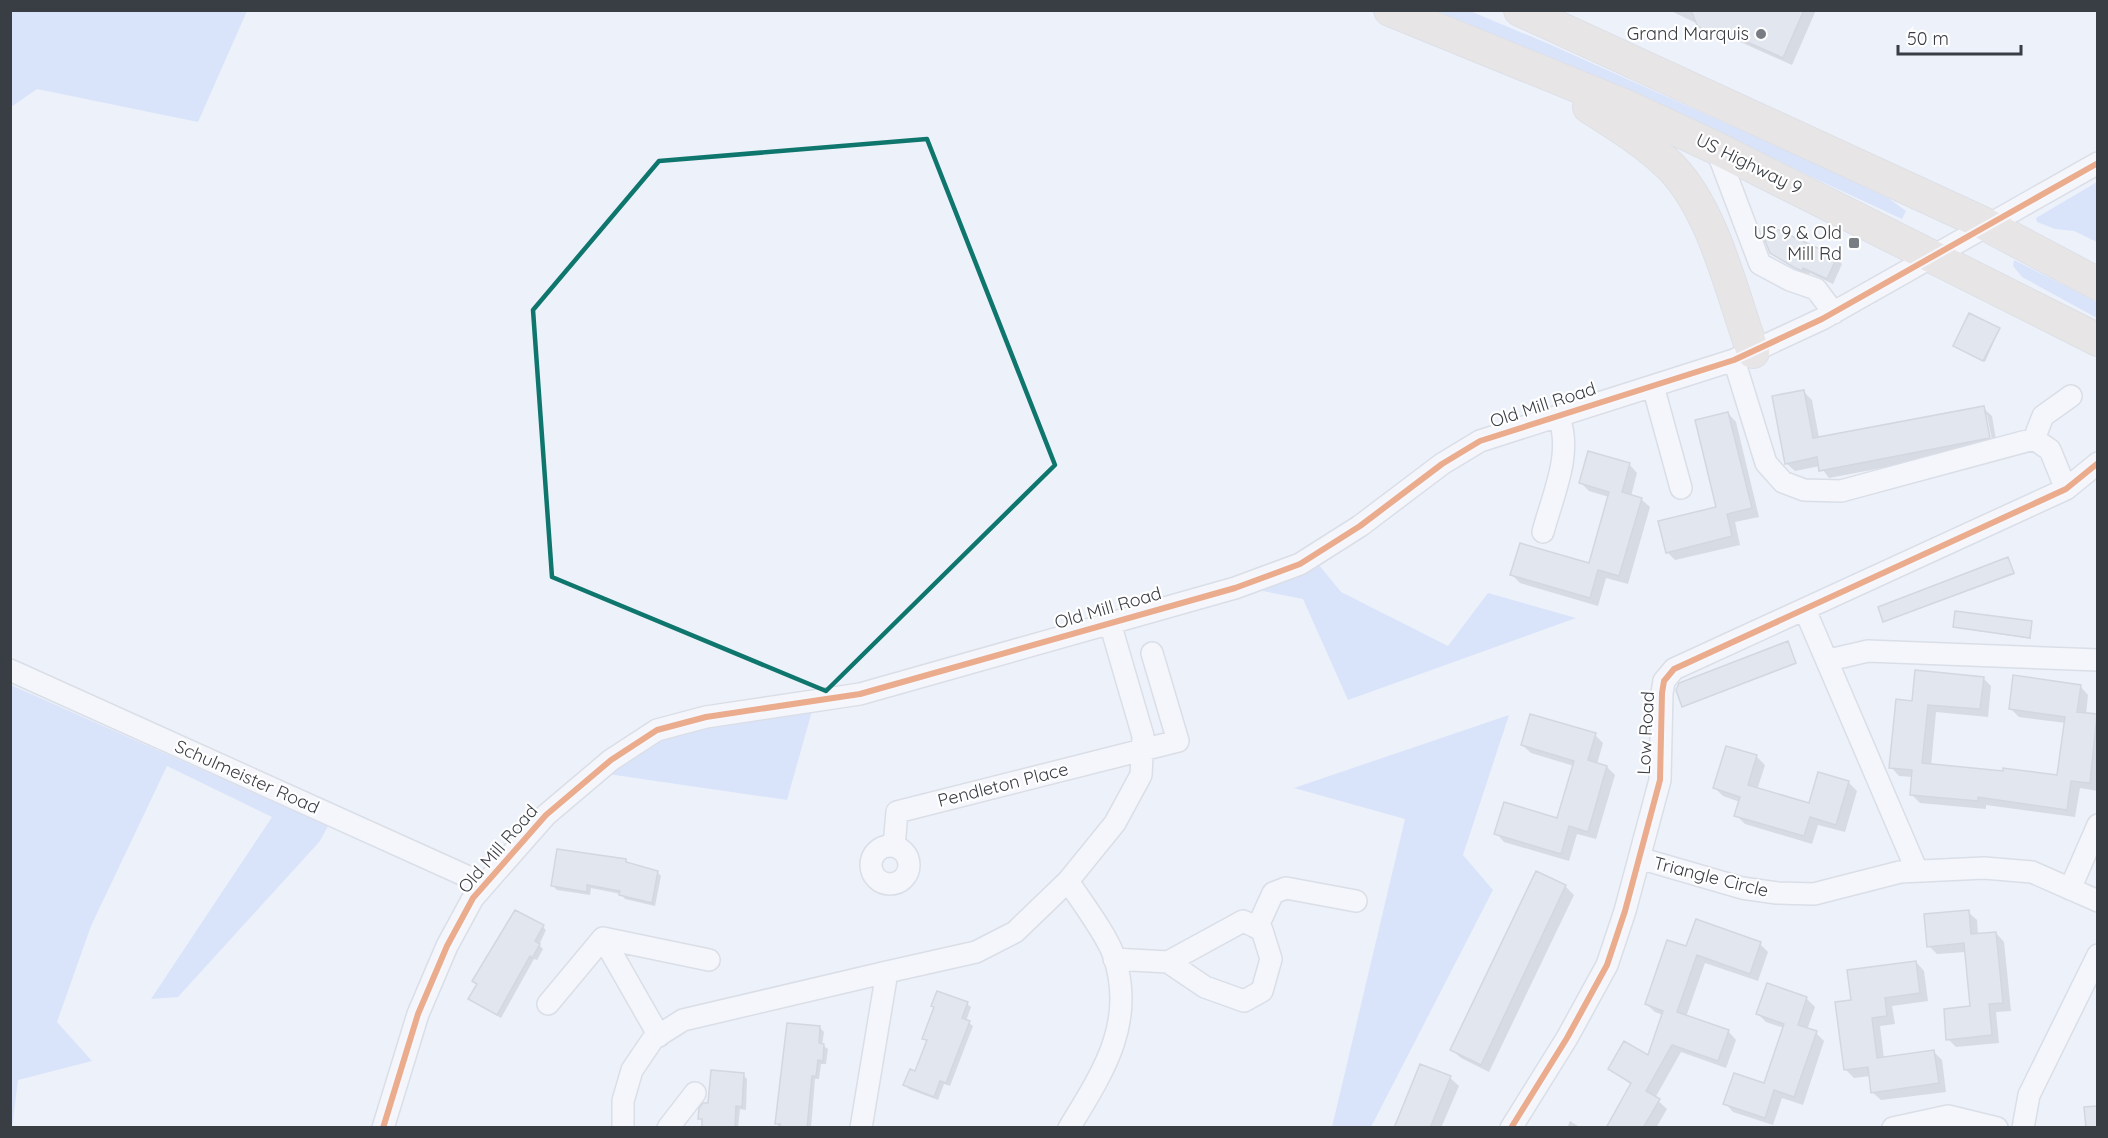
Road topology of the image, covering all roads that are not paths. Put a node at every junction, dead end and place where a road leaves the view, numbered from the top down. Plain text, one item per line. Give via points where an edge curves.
1 (1390, 10) edge
2 (1520, 10) edge
3 (1522, 64) junction
4 (1716, 148) junction
5 (2097, 162) edge
6 (1985, 224) junction
7 (1933, 256) junction
8 (2097, 284) edge
9 (1834, 312) junction
10 (2097, 340) edge
11 (1743, 356) junction
12 (1653, 386) junction
13 (2072, 396) dead end
14 (1558, 416) junction
15 (2034, 439) junction
16 (2097, 463) edge
17 (1680, 488) dead end
18 (2066, 489) junction
19 (1543, 532) dead end
20 (1805, 610) junction
21 (1110, 623) junction
22 (1152, 653) dead end
23 (1829, 660) junction
24 (2097, 660) edge
25 (10, 670) edge
26 (1142, 750) junction
27 (2097, 825) edge
28 (894, 846) dead end
29 (1639, 858) junction
30 (1917, 872) junction
31 (1068, 881) junction
32 (484, 884) junction
33 (2070, 889) junction
34 (1356, 901) dead end
35 (2097, 901) edge
36 (1257, 928) junction
37 (603, 938) junction
38 (2097, 955) edge
39 (1114, 959) junction
40 (709, 960) dead end
41 (1168, 962) junction
42 (887, 972) junction
43 (548, 1004) dead end
44 (658, 1035) junction
45 (695, 1093) dead end
46 (383, 1128) edge
47 (623, 1128) edge
48 (668, 1128) edge
49 (861, 1128) edge
50 (1069, 1128) edge
51 (1511, 1128) edge
52 (1893, 1128) edge
53 (1998, 1128) edge
54 (2023, 1128) edge

1 - 3 highway, US Highway 9
2 - 6 highway
3 - 4 highway, US Highway 9
3 - 11 highway via 1635,137 1671,168 1695,199 1714,241
4 - 7 highway, US Highway 9
4 - 9 street via 1760,264 1816,289
5 - 6 street, Old Mill Road
6 - 7 street, Old Mill Road
6 - 8 highway
7 - 9 street, Old Mill Road
7 - 10 highway, US Highway 9
9 - 11 street, Old Mill Road
11 - 12 street, Old Mill Road
11 - 15 street via 1766,463 1783,482 1804,490 1841,491
12 - 14 street, Old Mill Road
12 - 17 street
13 - 15 street via 2043,416
14 - 19 street via 1565,431 1564,447
14 - 21 street, Old Mill Road via 1480,441 1300,564 1235,588
15 - 18 street via 2050,450
16 - 18 street, Low Road
18 - 20 street, Low Road
20 - 23 street
20 - 29 street, Low Road via 1674,669 1664,681 1660,780
21 - 26 street via 1143,736
21 - 32 street, Old Mill Road via 860,694 706,717 657,730 611,760 546,815
22 - 26 street, Pendleton Place via 1178,741
23 - 24 street via 1868,651
23 - 30 street
25 - 32 street, Schulmeister Road
26 - 28 street, Pendleton Place via 897,812
26 - 31 street via 1140,775 1115,823
27 - 33 street
29 - 30 street, Triangle Circle via 1742,888 1777,893 1814,894 1900,872
29 - 51 street, Low Road via 1606,965 1567,1038
30 - 33 street, Triangle Circle via 1984,868 2032,872
31 - 39 street
31 - 42 street via 1015,932 976,952
32 - 46 street, Old Mill Road via 447,946 418,1014
33 - 35 street, Triangle Circle
34 - 36 street via 1286,888 1273,893
36 - 41 street via 1243,921
36 - 41 street via 1262,930 1270,959 1262,991 1244,1001 1205,987
37 - 40 street
37 - 43 street
37 - 44 street
38 - 54 street via 2029,1095
39 - 41 street
39 - 50 street via 1123,994 1118,1032 1092,1092
42 - 44 street via 683,1020
42 - 49 street
44 - 47 street via 632,1070 623,1101
45 - 48 street
52 - 53 street via 1948,1116

